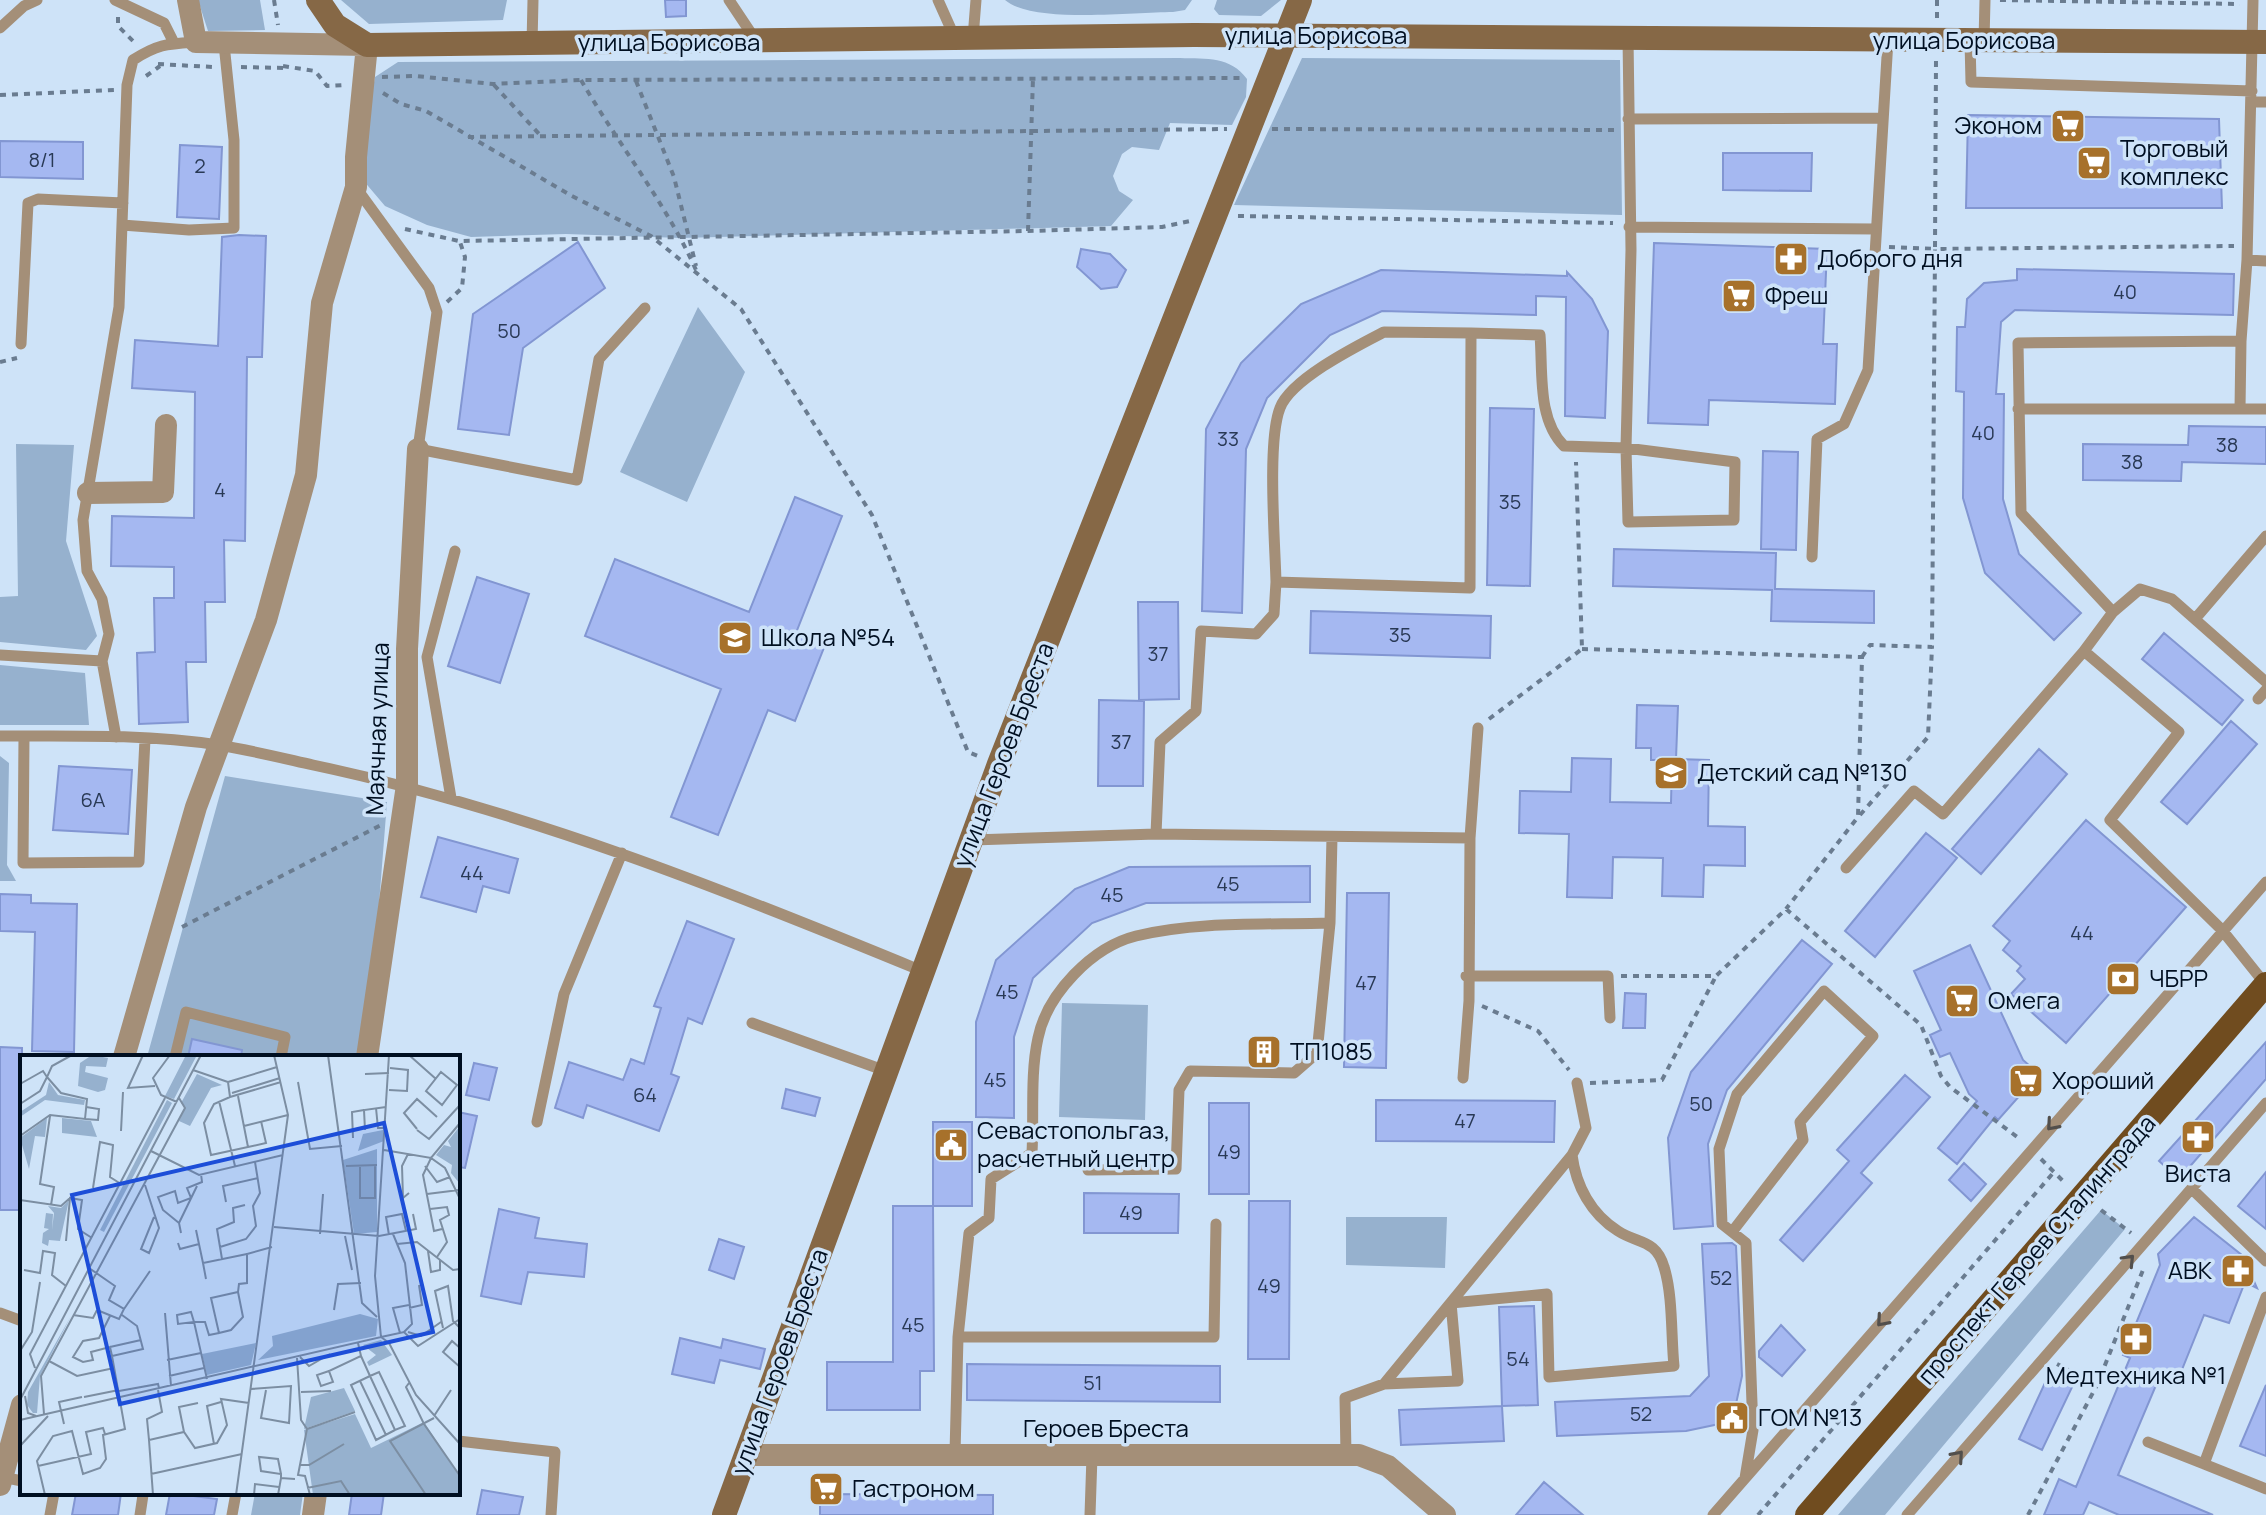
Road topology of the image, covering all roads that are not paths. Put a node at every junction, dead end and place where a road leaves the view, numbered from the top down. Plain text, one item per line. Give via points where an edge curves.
1 (37, 0) edge
2 (115, 0) edge
3 (188, 0) edge
4 (318, 0) edge
5 (533, 0) edge
6 (729, 0) edge
7 (746, 0) edge
8 (938, 0) edge
9 (976, 0) edge
10 (1300, 0) edge
11 (1986, 0) edge
12 (2253, 2) edge
13 (738, 12) junction
14 (0, 28) edge
15 (1286, 36) junction
16 (1628, 37) junction
17 (964, 39) junction
18 (1888, 40) junction
19 (1977, 41) junction
20 (2259, 42) edge
21 (185, 43) junction
22 (757, 43) junction
23 (224, 44) junction
24 (532, 44) junction
25 (367, 45) junction
26 (2252, 96) junction
27 (2266, 102) edge
28 (1883, 118) junction
29 (1628, 124) junction
30 (356, 187) junction
31 (123, 203) junction
32 (122, 225) junction
33 (1629, 225) junction
34 (1875, 229) junction
35 (2247, 260) junction
36 (2266, 261) edge
37 (645, 308) dead end
38 (1471, 333) junction
39 (2241, 341) junction
40 (21, 344) dead end
41 (2018, 409) junction
42 (2240, 409) junction
43 (2266, 409) edge
44 (166, 425) dead end
45 (1626, 448) junction
46 (418, 449) junction
47 (88, 493) junction
48 (2266, 536) edge
49 (455, 551) dead end
50 (1812, 557) dead end
51 (1276, 582) junction
52 (2113, 612) junction
53 (2195, 619) junction
54 (2084, 651) junction
55 (0, 655) edge
56 (102, 661) junction
57 (2266, 682) edge
58 (1478, 728) road end
59 (0, 736) edge
60 (24, 736) junction
61 (116, 737) junction
62 (145, 739) junction
63 (218, 745) junction
64 (407, 785) junction
65 (451, 798) junction
66 (1156, 834) junction
67 (1332, 837) junction
68 (1470, 838) junction
69 (973, 840) junction
70 (622, 853) junction
71 (1846, 868) dead end
72 (2266, 882) edge
73 (1330, 923) junction
74 (2222, 930) junction
75 (922, 971) junction
76 (1466, 976) junction
77 (2266, 984) edge
78 (1610, 1018) dead end
79 (752, 1023) dead end
80 (125, 1055) edge
81 (175, 1055) edge
82 (281, 1055) edge
83 (367, 1055) edge
84 (886, 1071) junction
85 (1463, 1078) dead end
86 (1577, 1083) road end
87 (2266, 1103) edge
88 (537, 1122) dead end
89 (1572, 1155) junction
90 (1088, 1170) dead end
91 (2193, 1190) junction
92 (1216, 1224) dead end
93 (1732, 1232) junction
94 (2266, 1261) edge
95 (2266, 1297) edge
96 (1451, 1303) junction
97 (0, 1313) edge
98 (20, 1320) edge
99 (958, 1337) junction
100 (1384, 1384) junction
101 (20, 1416) edge
102 (460, 1441) edge
103 (2148, 1442) dead end
104 (955, 1453) junction
105 (747, 1455) junction
106 (1346, 1455) junction
107 (1092, 1456) junction
108 (2204, 1464) junction
109 (1745, 1478) junction
110 (8, 1481) edge
111 (2266, 1489) edge
112 (54, 1495) edge
113 (143, 1495) dead end
114 (236, 1495) edge
115 (316, 1495) edge
116 (50, 1515) edge
117 (140, 1515) edge
118 (232, 1515) edge
119 (313, 1515) edge
120 (551, 1515) edge
121 (724, 1515) edge
122 (1090, 1515) edge
123 (1445, 1515) edge
124 (1713, 1515) edge
125 (1807, 1515) edge
126 (1908, 1515) edge

1 - 14 lane
2 - 21 lane via 164,23
3 - 21 street
4 - 25 main road via 335,25
5 - 24 lane
6 - 13 lane
7 - 13 lane
8 - 17 lane
9 - 17 lane
10 - 15 main road, улица Героев Бреста
11 - 19 lane
12 - 20 lane
13 - 22 lane
15 - 16 main road, улица Борисова
15 - 17 main road, улица Борисова
15 - 69 main road, улица Героев Бреста
16 - 18 main road, улица Борисова
16 - 29 lane
17 - 22 main road, улица Борисова
18 - 19 main road, улица Борисова
18 - 28 lane
19 - 20 main road, улица Борисова
19 - 26 lane via 1971,82
20 - 26 lane
21 - 23 street
21 - 31 lane via 158,44 133,60 126,90
22 - 24 main road, улица Борисова
23 - 25 street
23 - 32 lane via 234,140 234,228
24 - 25 main road, улица Борисова
25 - 30 street via 372,84
26 - 27 lane
26 - 35 lane
28 - 29 lane
28 - 34 lane
29 - 33 lane
30 - 46 lane via 429,288 437,312
30 - 63 street via 322,303 306,475 266,620
31 - 32 lane
31 - 40 lane via 28,203
32 - 47 lane via 119,307
33 - 34 lane
33 - 45 lane
34 - 50 lane via 1868,370 1844,424 1817,439
35 - 36 lane
35 - 39 lane
37 - 46 lane via 599,359 577,480
38 - 45 lane via 1540,335 1551,433 1564,446
38 - 51 lane via 1384,332 1325,363 1280,406 1275,434
38 - 51 lane via 1470,588
39 - 41 lane via 2018,343
39 - 42 lane
41 - 42 lane
41 - 52 lane via 2021,513
42 - 43 lane
44 - 47 street via 163,492
45 - 45 lane via 1628,522 1734,520 1735,462
46 - 64 street, Маячная улица via 407,649
47 - 56 lane via 83,520 87,571 102,599 109,634
48 - 53 lane
49 - 65 lane via 427,657
51 - 66 lane via 1274,614 1256,634 1201,631 1196,711 1160,742
52 - 53 lane via 2140,589 2172,599
52 - 54 lane
53 - 57 lane
54 - 71 lane via 1943,814 1914,791
54 - 74 lane via 2179,732 2110,820
55 - 56 lane
56 - 61 lane
58 - 68 lane
59 - 60 lane
60 - 61 lane
60 - 62 lane via 23,863 139,862
61 - 62 lane
62 - 63 lane
63 - 64 lane
63 - 80 street
64 - 65 lane
64 - 83 street, Маячная улица
65 - 70 lane
66 - 67 lane
66 - 69 lane
67 - 68 lane
67 - 73 lane
68 - 76 lane
69 - 75 main road, улица Героев Бреста
70 - 75 lane
70 - 88 lane via 564,994
72 - 74 lane
73 - 90 lane via 1317,1053 1294,1073 1190,1071 1179,1090 1176,1169
73 - 99 lane via 1211,927 1133,937 1096,957 1064,985 1037,1039 1032,1153 991,1179 989,1218 969,1233
74 - 77 lane
74 -> 109 lane
75 - 84 main road, улица Героев Бреста
76 - 78 lane via 1608,976
76 - 85 lane
77 - 125 main road, проспект Героев Сталинграда
79 - 84 lane
81 - 82 lane via 186,1012 285,1037
84 - 105 main road, улица Героев Бреста
86 - 89 lane via 1586,1128
87 - 91 lane
89 - 96 lane
89 - 96 lane via 1575,1177 1591,1208 1620,1232 1648,1242 1664,1266 1674,1366 1549,1377 1547,1294
91 - 94 lane
126 -> 91 lane
92 - 99 lane via 1214,1337
93 - 93 lane via 1803,1140 1800,1122 1873,1036 1824,991 1737,1094 1719,1149 1722,1224
93 - 109 lane via 1746,1243 1753,1430
95 - 108 lane
96 - 100 lane
96 - 100 lane via 1458,1381
97 - 98 lane
99 - 104 lane
100 - 106 lane via 1345,1398
101 - 110 street
102 - 120 lane via 555,1452
103 - 108 lane
104 - 105 street, Героев Бреста
104 - 107 street, Героев Бреста
105 - 121 main road, улица Героев Бреста
106 - 107 street, Героев Бреста
106 - 123 street, Героев Бреста via 1388,1466
107 - 122 lane
108 - 111 lane
109 - 124 lane
112 - 116 lane
113 - 117 lane
114 - 118 lane
115 - 119 street

